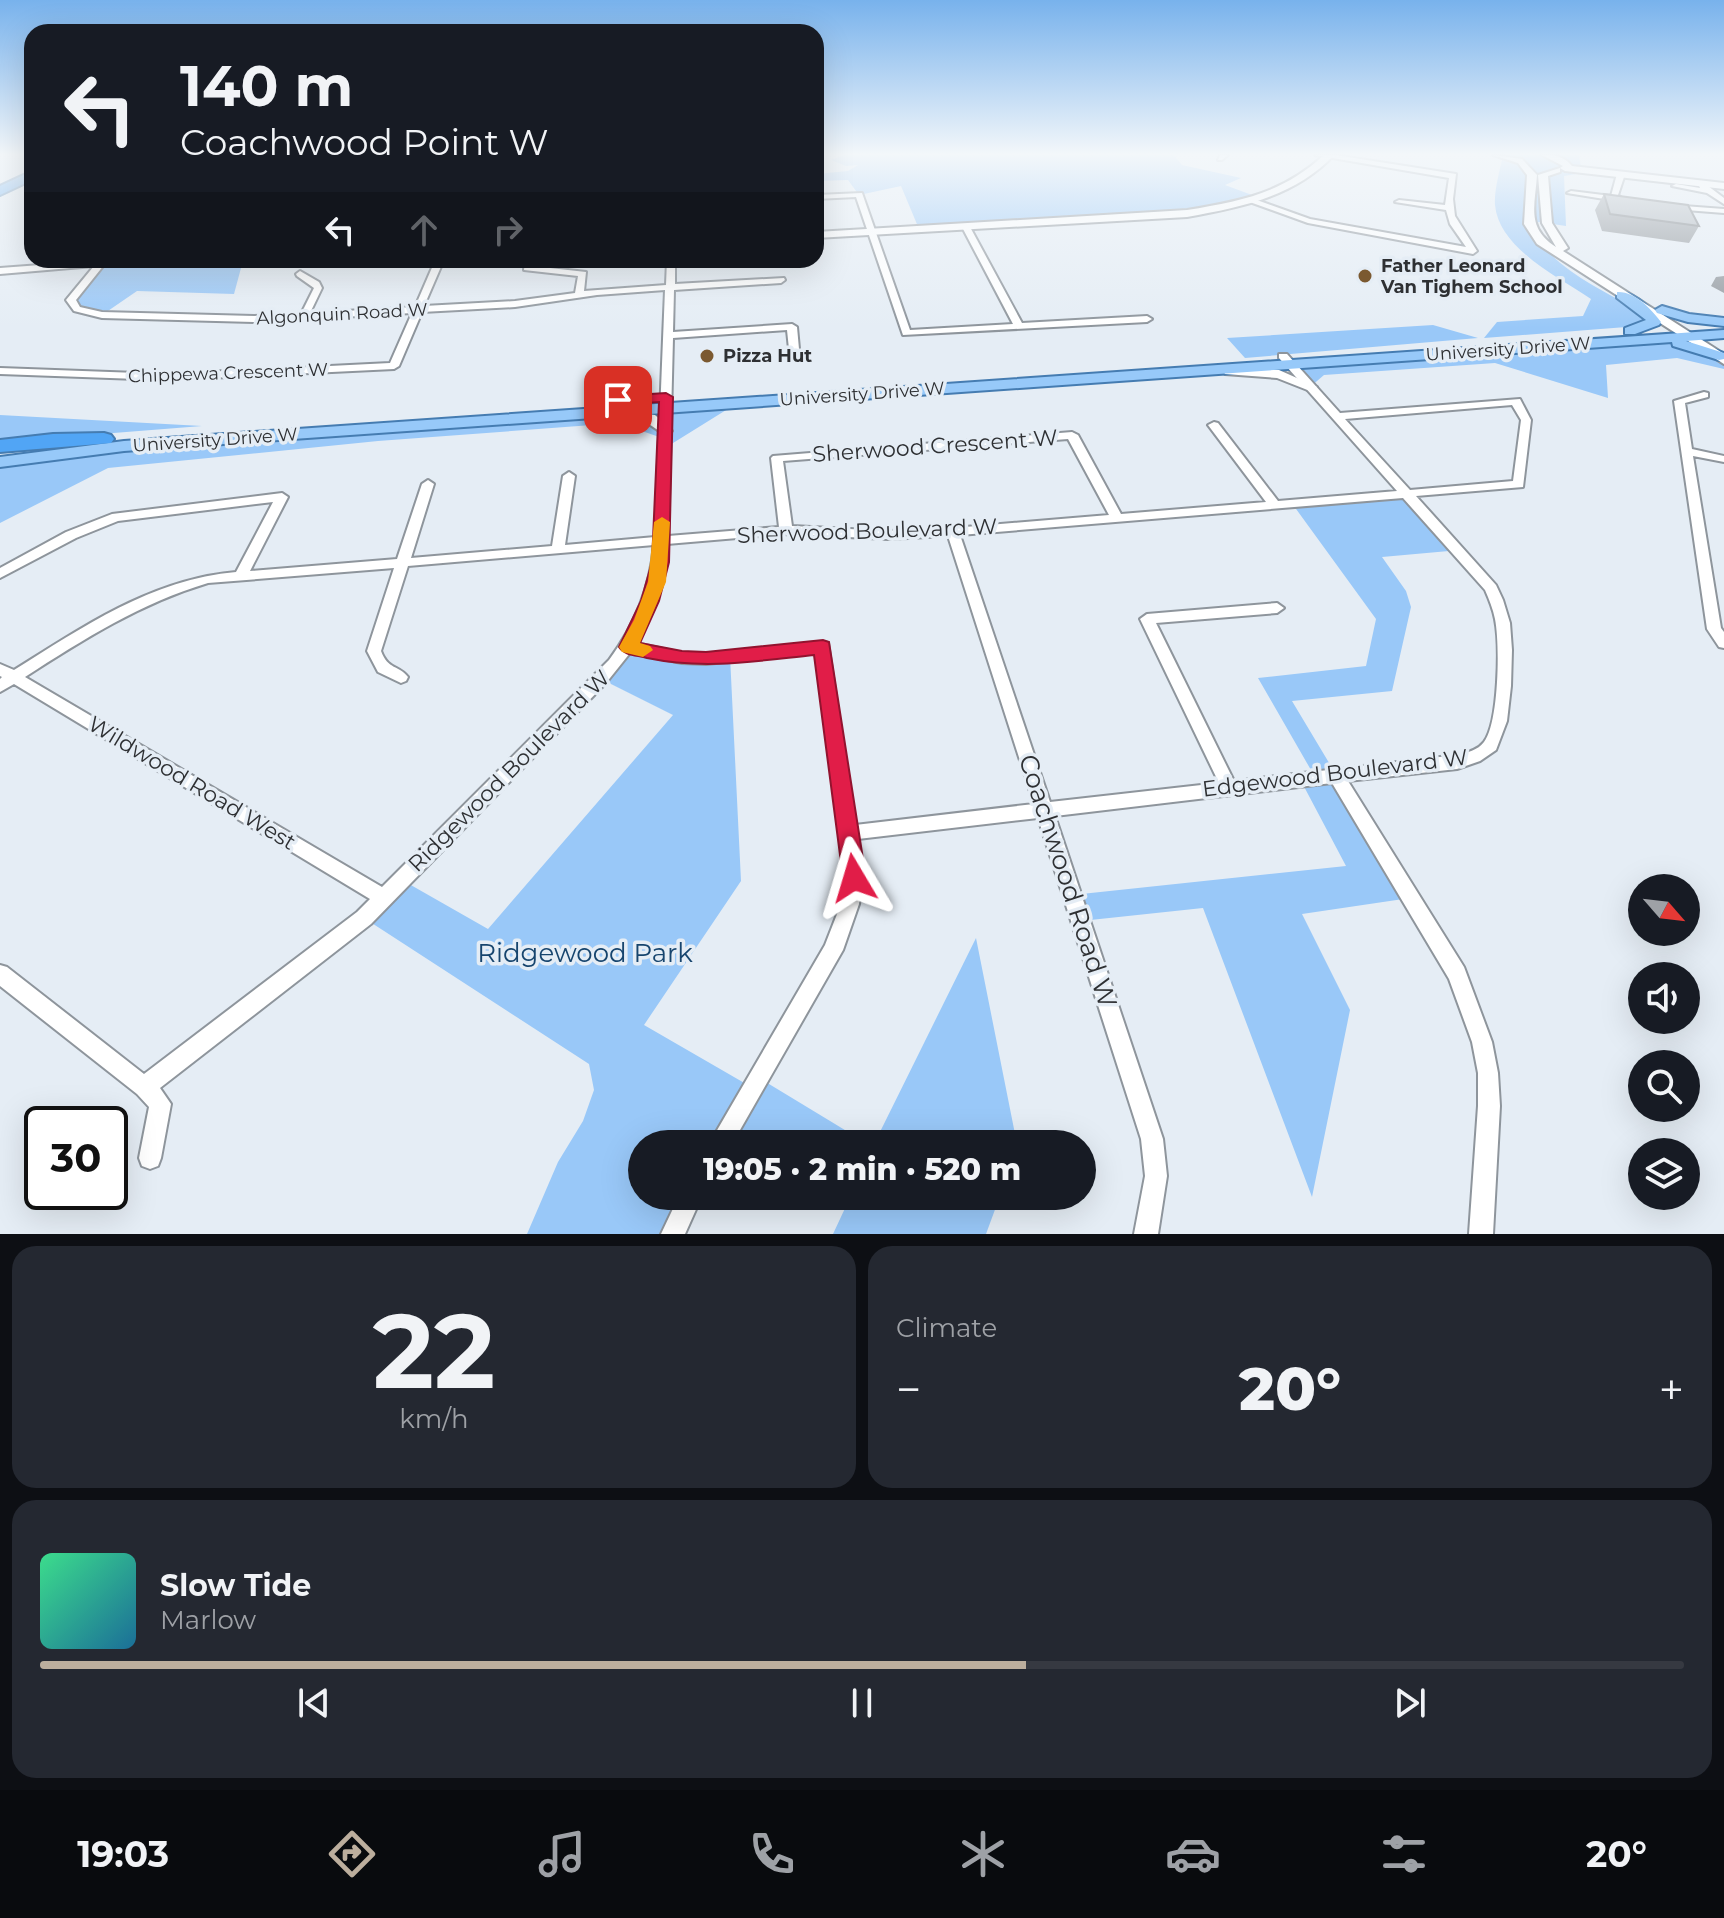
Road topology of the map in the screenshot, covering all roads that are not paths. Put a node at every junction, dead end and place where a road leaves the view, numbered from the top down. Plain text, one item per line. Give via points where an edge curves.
1 (865, 213) edge
2 (1179, 213) edge
3 (1284, 213) edge
4 (1449, 213) edge
5 (1528, 213) edge
6 (1546, 213) edge
7 (966, 227) junction
8 (872, 232) junction
9 (824, 235) edge
10 (34, 268) edge
11 (98, 268) edge
12 (437, 268) edge
13 (527, 268) edge
14 (671, 268) edge
15 (0, 271) edge
16 (300, 274) dead end
17 (781, 280) dead end
18 (670, 287) junction
19 (579, 294) junction
20 (1622, 295) junction
21 (421, 310) junction
22 (1662, 310) junction
23 (304, 316) junction
24 (1147, 319) dead end
25 (1724, 324) edge
26 (1019, 326) junction
27 (1689, 332) junction
28 (1724, 334) edge
29 (669, 335) junction
30 (1624, 336) junction
31 (794, 349) dead end
32 (1722, 355) edge
33 (1286, 360) junction
34 (1215, 370) junction
35 (0, 371) edge
36 (1310, 387) junction
37 (1704, 395) dead end
38 (666, 402) junction
39 (587, 413) junction
40 (1340, 416) junction
41 (1214, 425) dead end
42 (665, 431) junction
43 (104, 439) junction
44 (0, 446) edge
45 (1687, 451) junction
46 (0, 452) edge
47 (1724, 459) edge
48 (0, 462) edge
49 (569, 476) dead end
50 (428, 484) dead end
51 (1409, 493) junction
52 (1273, 503) junction
53 (1116, 516) junction
54 (786, 530) junction
55 (953, 532) junction
56 (661, 542) junction
57 (558, 550) junction
58 (405, 563) junction
59 (0, 574) edge
60 (241, 575) junction
61 (1277, 608) dead end
62 (1724, 643) edge
63 (628, 647) junction
64 (5, 677) edge
65 (401, 677) dead end
66 (1337, 777) junction
67 (1229, 787) junction
68 (1045, 810) junction
69 (848, 833) junction
70 (384, 898) junction
71 (0, 974) edge
72 (144, 1087) junction
73 (728, 1130) edge
74 (150, 1158) dead end
75 (684, 1210) edge
76 (673, 1234) edge
77 (1146, 1234) edge
78 (1481, 1234) edge

1 - 8 street
2 - 7 main road
3 - 4 street via 1473,251
5 - 20 main road via 1536,236
6 - 22 main road via 1548,232 1567,251
7 - 8 main road
7 - 26 street
8 - 9 main road
8 - 26 street via 906,333
10 - 15 street
11 - 23 street, Algonquin Road W via 71,300 77,309 197,319
12 - 21 street
13 - 19 street via 583,274
14 - 18 street, Ridgewood Boulevard W
16 - 23 street via 318,288
17 - 18 street, Algonquin Road W
18 - 19 street, Algonquin Road W
18 - 29 street, Ridgewood Boulevard W
19 - 21 street, Algonquin Road W
20 - 27 main road
20 - 30 main road via 1654,322
21 - 23 street, Algonquin Road W
21 - 35 street, Chippewa Crescent W via 394,366 165,377
22 - 25 main road
22 - 27 main road
24 - 26 street
25 - 27 main road, University Drive W
27 - 28 main road, University Drive W
27 - 30 main road, University Drive W
27 - 32 main road
29 - 31 street via 792,327
29 - 38 street, Ridgewood Boulevard W
30 - 32 main road
30 - 33 main road, University Drive W
33 - 34 main road, University Drive W
33 - 36 street, Edgewood Boulevard W
33 - 38 main road, University Drive W
34 - 36 main road via 1279,374
34 - 38 main road, University Drive W
36 - 40 street, Edgewood Boulevard W
37 - 45 street via 1679,401
38 - 39 main road, University Drive W
38 - 42 street, Ridgewood Boulevard W
38 - 43 main road, University Drive W
39 - 42 main road via 643,416
39 - 48 main road, University Drive W via 124,446
40 - 51 street, Edgewood Boulevard W
40 - 51 street, Sherwood Boulevard W via 1516,401 1526,420 1519,484
41 - 52 street
42 - 56 street, Ridgewood Boulevard W
43 - 44 highway
43 - 46 main road, University Drive W
45 - 47 street
45 - 62 street via 1714,629
49 - 57 street
50 - 58 street
51 - 52 street, Sherwood Boulevard W
51 - 66 street, Edgewood Boulevard W via 1478,570 1499,606 1504,641 1497,732 1475,757
52 - 53 street, Sherwood Boulevard W
53 - 54 street, Sherwood Crescent W via 1072,435 777,458
53 - 55 street, Sherwood Boulevard W
54 - 55 street, Sherwood Boulevard W
54 - 56 street, Sherwood Boulevard W
55 - 68 street, Coachwood Road W
56 - 57 street, Sherwood Boulevard W
56 - 63 street, Ridgewood Boulevard W via 657,582
57 - 58 street, Sherwood Boulevard W
58 - 60 street, Sherwood Boulevard W
58 - 65 street via 374,651 378,665
59 - 60 street via 116,517 282,497
60 - 64 street, Sherwood Boulevard W via 153,595
61 - 67 street via 1147,619
63 - 69 street via 706,659 823,647
63 - 70 street, Ridgewood Boulevard W
64 - 70 street, Wildwood Road West
66 - 67 street, Edgewood Boulevard W
66 - 78 street via 1457,974 1482,1042 1489,1106
67 - 68 street, Edgewood Boulevard W
68 - 69 street, Edgewood Boulevard W
68 - 77 street, Coachwood Road W via 1152,1139 1156,1176
69 - 73 street via 854,878 843,927
70 - 72 street, Ridgewood Boulevard W
71 - 72 street
72 - 74 street via 160,1104
75 - 76 street

